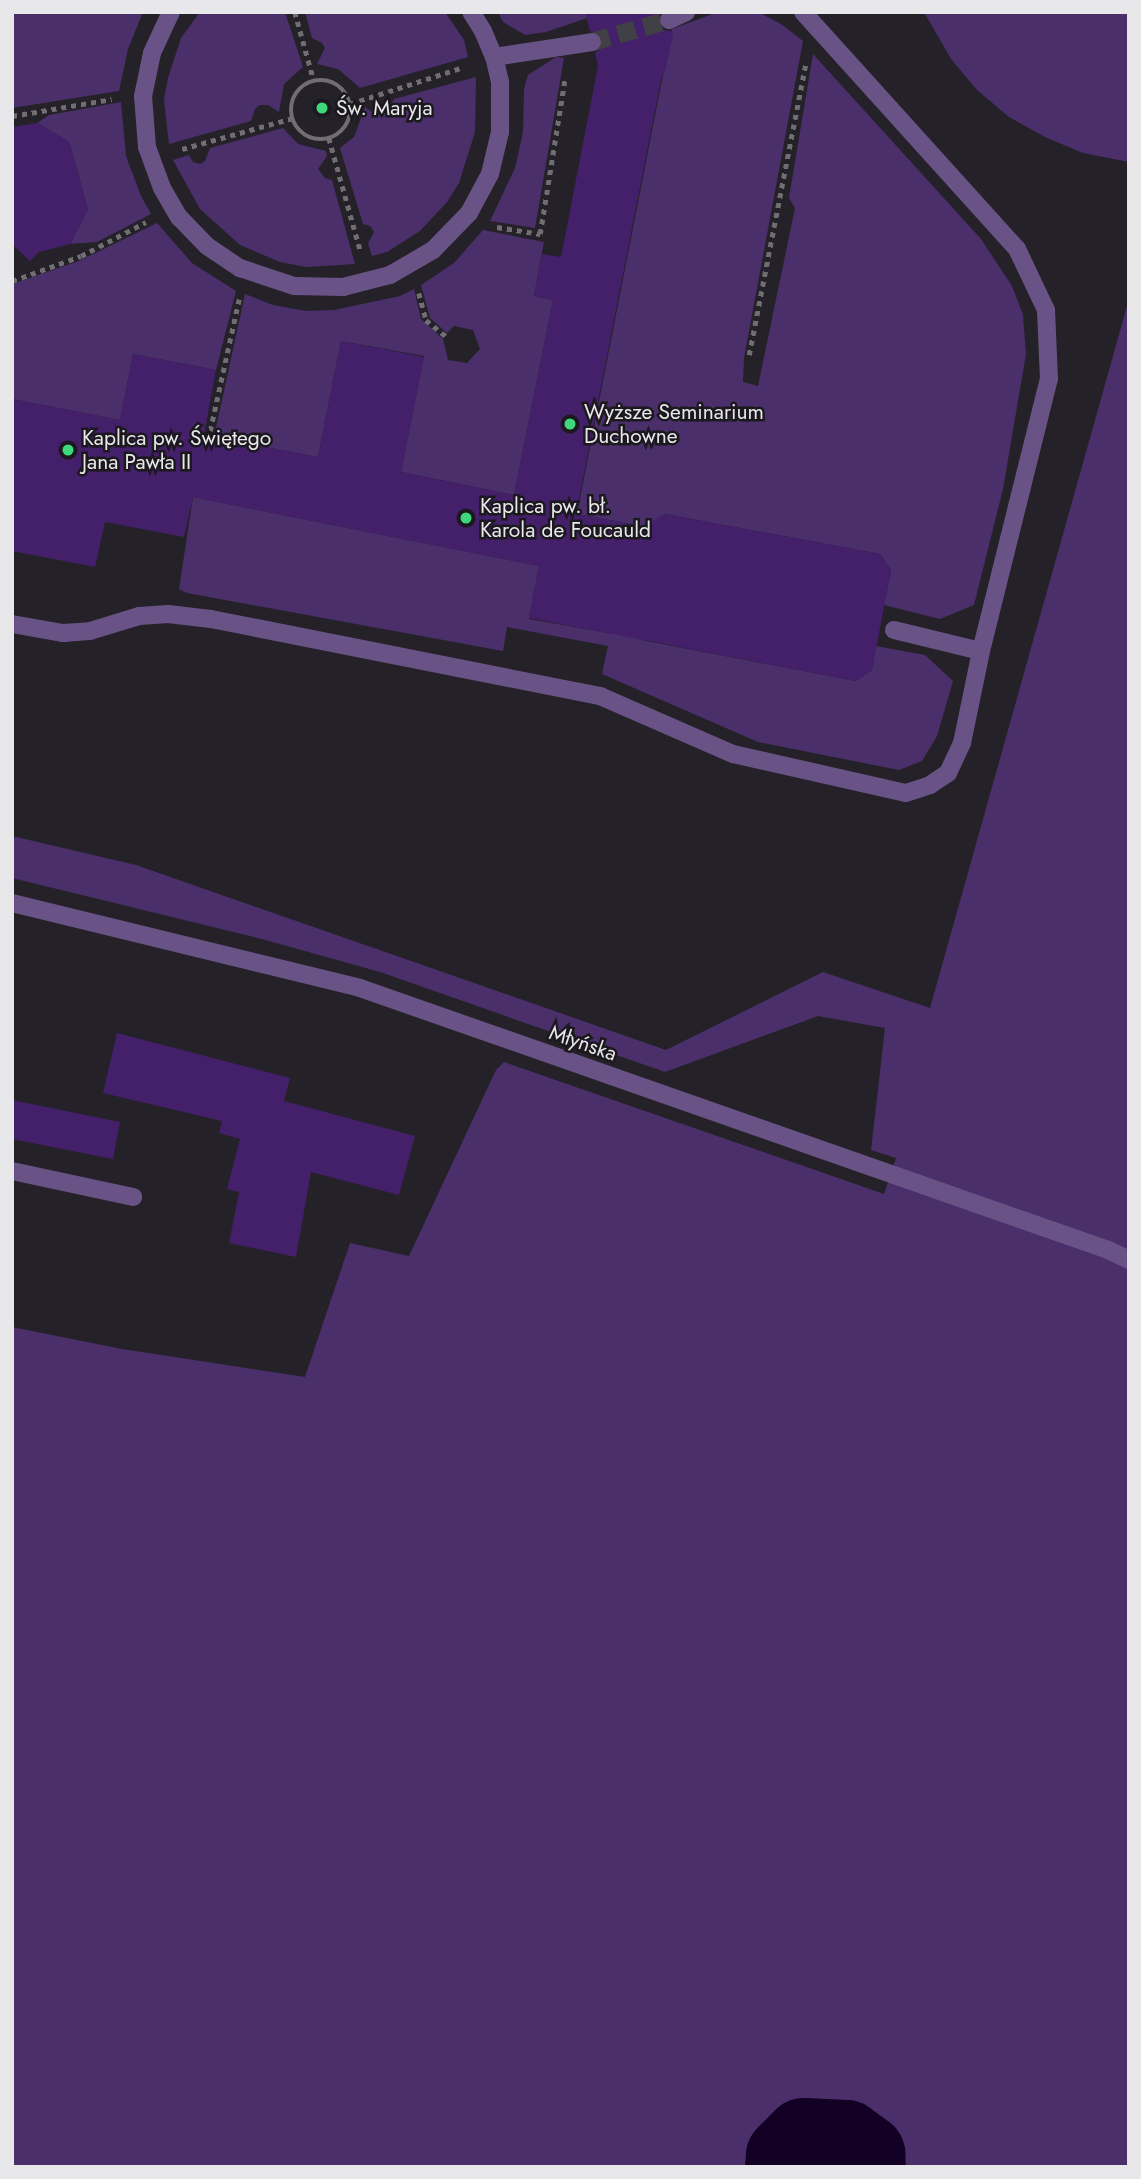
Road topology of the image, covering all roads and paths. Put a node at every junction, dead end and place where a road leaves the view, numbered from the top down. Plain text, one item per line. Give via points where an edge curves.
1 (171, 12) edge
2 (295, 12) edge
3 (471, 12) edge
4 (686, 12) edge
5 (803, 12) edge
6 (669, 20) tunnel mouth
7 (592, 42) tunnel mouth
8 (568, 46) junction
9 (807, 54) dead end
10 (494, 57) junction
11 (314, 82) junction
12 (120, 98) dead end
13 (351, 104) junction
14 (12, 116) edge
15 (293, 118) junction
16 (329, 138) junction
17 (151, 158) junction
18 (469, 212) junction
19 (154, 218) dead end
20 (369, 280) junction
21 (12, 281) edge
22 (417, 286) dead end
23 (240, 293) dead end
24 (447, 337) dead end
25 (749, 355) dead end
26 (210, 431) dead end
27 (12, 624) edge
28 (894, 630) dead end
29 (981, 651) junction
30 (12, 903) edge
31 (12, 1171) edge
32 (133, 1197) dead end
33 (1129, 1260) edge

1 - 17 street via 152,53 143,96
2 - 11 path
3 - 10 street
4 - 6 street
5 - 29 street via 1017,249 1046,310 1049,379
7 - 8 street
8 - 10 street
8 - 18 path via 540,234 487,225
9 - 25 path
10 - 13 path
10 - 18 street via 500,82 500,132 489,174
11 - 13 path via 336,85
11 - 15 path via 297,92
12 - 14 path
13 - 16 path via 346,126
15 - 16 path via 311,138
15 - 17 path
16 - 20 path
17 - 20 street via 179,217 207,246 240,268 294,286 343,287
18 - 20 street via 433,250 390,275
19 - 21 path via 81,256
22 - 24 path via 426,320
23 - 26 path
27 - 29 street via 63,633 90,631 139,616 211,619 600,696 733,754 906,793 948,773 962,743
28 - 29 street
30 - 33 street, Młyńska via 360,988
31 - 32 street

